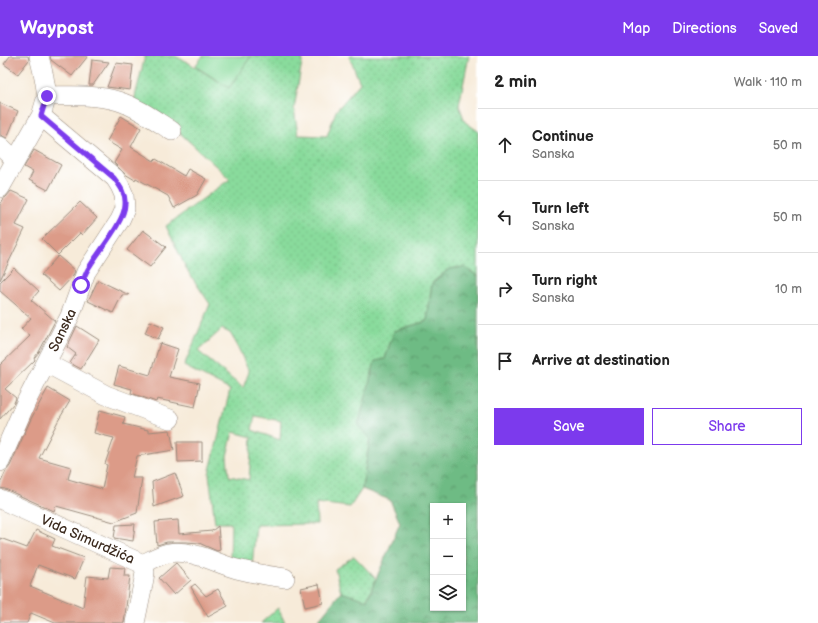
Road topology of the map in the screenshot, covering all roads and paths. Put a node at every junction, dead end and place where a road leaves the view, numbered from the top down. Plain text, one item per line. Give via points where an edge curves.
1 (39, 56) edge
2 (47, 96) junction
3 (41, 116) junction
4 (172, 131) dead end
5 (0, 146) edge
6 (15, 160) junction
7 (0, 188) edge
8 (46, 363) junction
9 (170, 419) dead end
10 (0, 462) edge
11 (0, 499) edge
12 (143, 564) junction
13 (285, 578) dead end
14 (135, 623) edge

1 - 2 street
2 - 3 street
2 - 4 street via 90,96 117,101 131,106
3 - 6 street
3 - 8 street, Sanska via 114,178 122,190 125,202 120,220 86,272 70,316
5 - 6 street
6 - 7 street
8 - 9 street via 106,395
8 - 10 street, Sanska
11 - 12 street, Vida Simurdžića
12 - 13 street via 168,553 180,553 251,572
12 - 14 street, Vida Simurdžića via 144,579

